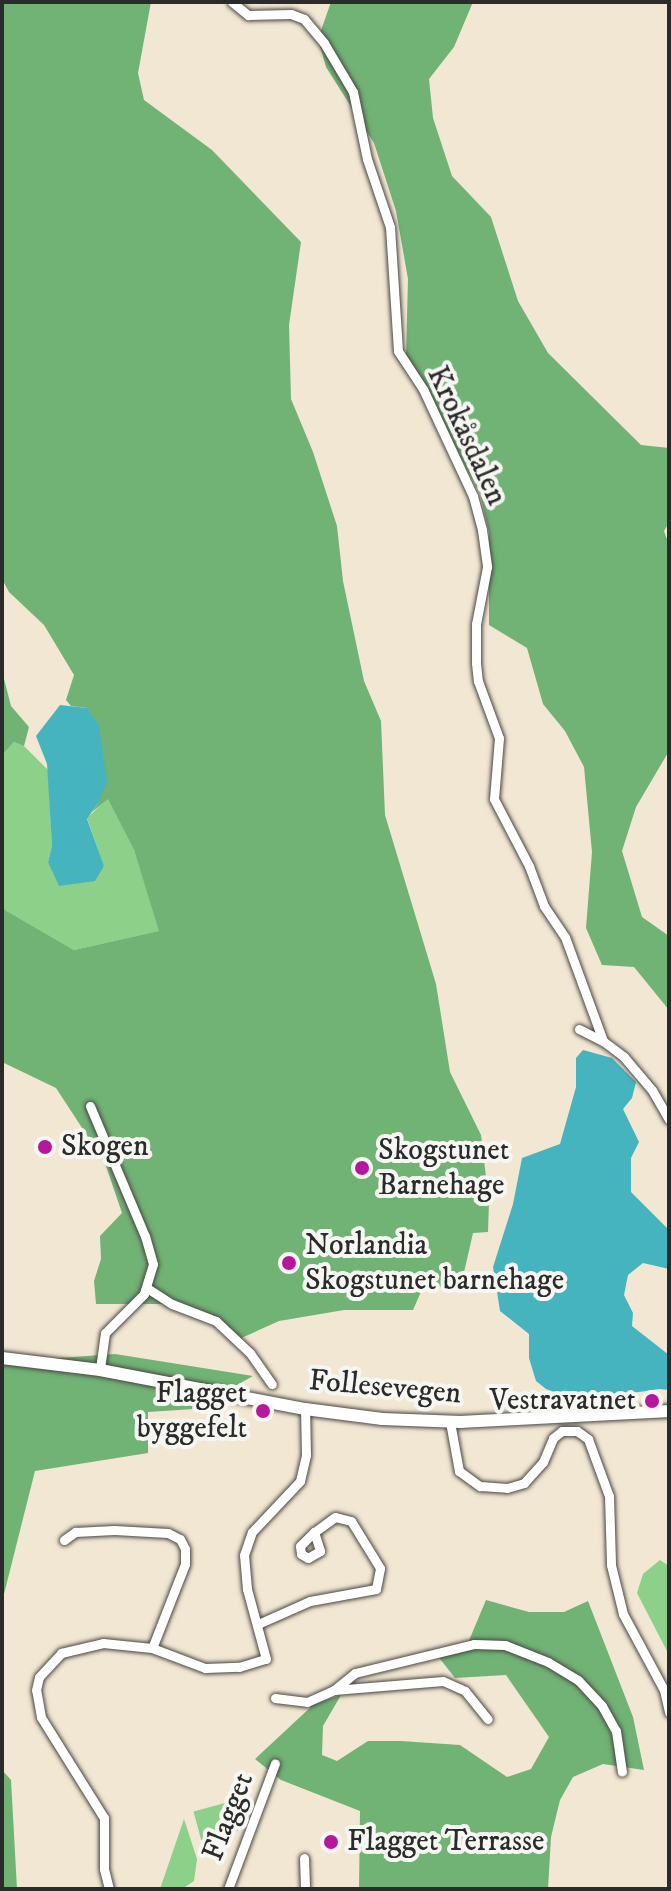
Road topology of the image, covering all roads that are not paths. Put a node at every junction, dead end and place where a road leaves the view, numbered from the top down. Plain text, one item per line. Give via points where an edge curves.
1 (232, 2) edge
2 (579, 1029) dead end
3 (603, 1041) junction
4 (90, 1106) dead end
5 (669, 1119) edge
6 (147, 1288) junction
7 (2, 1358) edge
8 (100, 1370) junction
9 (272, 1384) dead end
10 (305, 1409) junction
11 (669, 1411) edge
12 (450, 1422) junction
13 (314, 1532) dead end
14 (64, 1540) dead end
15 (258, 1624) junction
16 (152, 1648) junction
17 (334, 1690) junction
18 (275, 1698) dead end
19 (669, 1712) edge
20 (488, 1719) dead end
21 (275, 1763) dead end
22 (622, 1772) dead end
23 (304, 1858) dead end
24 (109, 1889) edge
25 (228, 1889) edge
26 (305, 1889) edge

1 - 3 street, Krokåsdalen via 248,15 291,14 304,19 353,92 367,159 390,227 398,351 423,389 473,496 482,530 487,567 476,624 476,663 499,738 494,799 544,906 565,937
2 - 3 street, Krokåsdalen
3 - 5 street, Krokåsdalen via 652,1090
4 - 6 street via 145,1236 153,1264
6 - 8 street via 105,1333
6 - 9 street, Follesevegen via 216,1321 250,1353
7 - 8 main road, Follesevegen
8 - 10 main road, Follesevegen
10 - 12 main road, Follesevegen
10 - 15 street via 306,1455 300,1481 252,1532 245,1547 245,1578
11 - 12 main road, Follesevegen
12 - 19 street via 459,1471 489,1487 524,1483 562,1431 577,1431 588,1439 609,1496 611,1565 623,1614 664,1690
13 - 15 street via 335,1517 351,1521 380,1568 376,1589 310,1601
14 - 16 street via 75,1532 114,1530 168,1533 180,1539 182,1574
15 - 16 street via 266,1659 239,1667 205,1668
16 - 24 street via 103,1643 66,1651 46,1666 37,1684 47,1729 104,1818
17 - 18 street via 307,1702
17 - 20 street via 443,1681 465,1691
17 - 22 street via 355,1673 474,1644 517,1648 578,1680 602,1706 616,1731
21 - 25 street, Flagget
23 - 26 street

